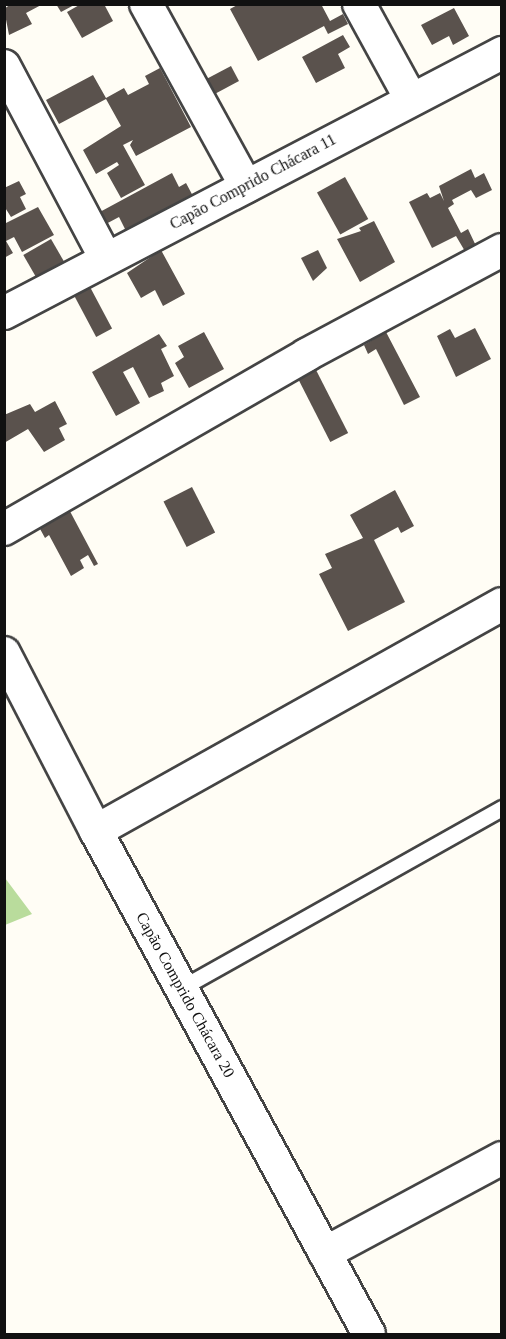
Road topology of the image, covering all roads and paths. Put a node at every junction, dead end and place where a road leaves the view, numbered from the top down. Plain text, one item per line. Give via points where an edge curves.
1 (146, 4) edge
2 (359, 4) edge
3 (501, 52) edge
4 (4, 66) edge
5 (411, 99) junction
6 (246, 186) junction
7 (501, 250) edge
8 (106, 259) junction
9 (4, 313) edge
10 (4, 530) edge
11 (501, 604) edge
12 (4, 653) edge
13 (501, 808) edge
14 (96, 831) junction
15 (181, 988) junction
16 (501, 1158) edge
17 (324, 1253) junction
18 (369, 1335) edge

1 - 6 street
2 - 5 street
3 - 5 street, Capão Comprido Chácara 11
4 - 8 street
5 - 6 street, Capão Comprido Chácara 11
6 - 8 street, Capão Comprido Chácara 11
7 - 10 street via 306,355
8 - 9 street, Capão Comprido Chácara 11
11 - 14 street
12 - 14 street, Capão Comprido Chácara 20
13 - 15 lane
14 - 15 street, Capão Comprido Chácara 20
15 - 17 street, Capão Comprido Chácara 20
16 - 17 street
17 - 18 street, Capão Comprido Chácara 20

